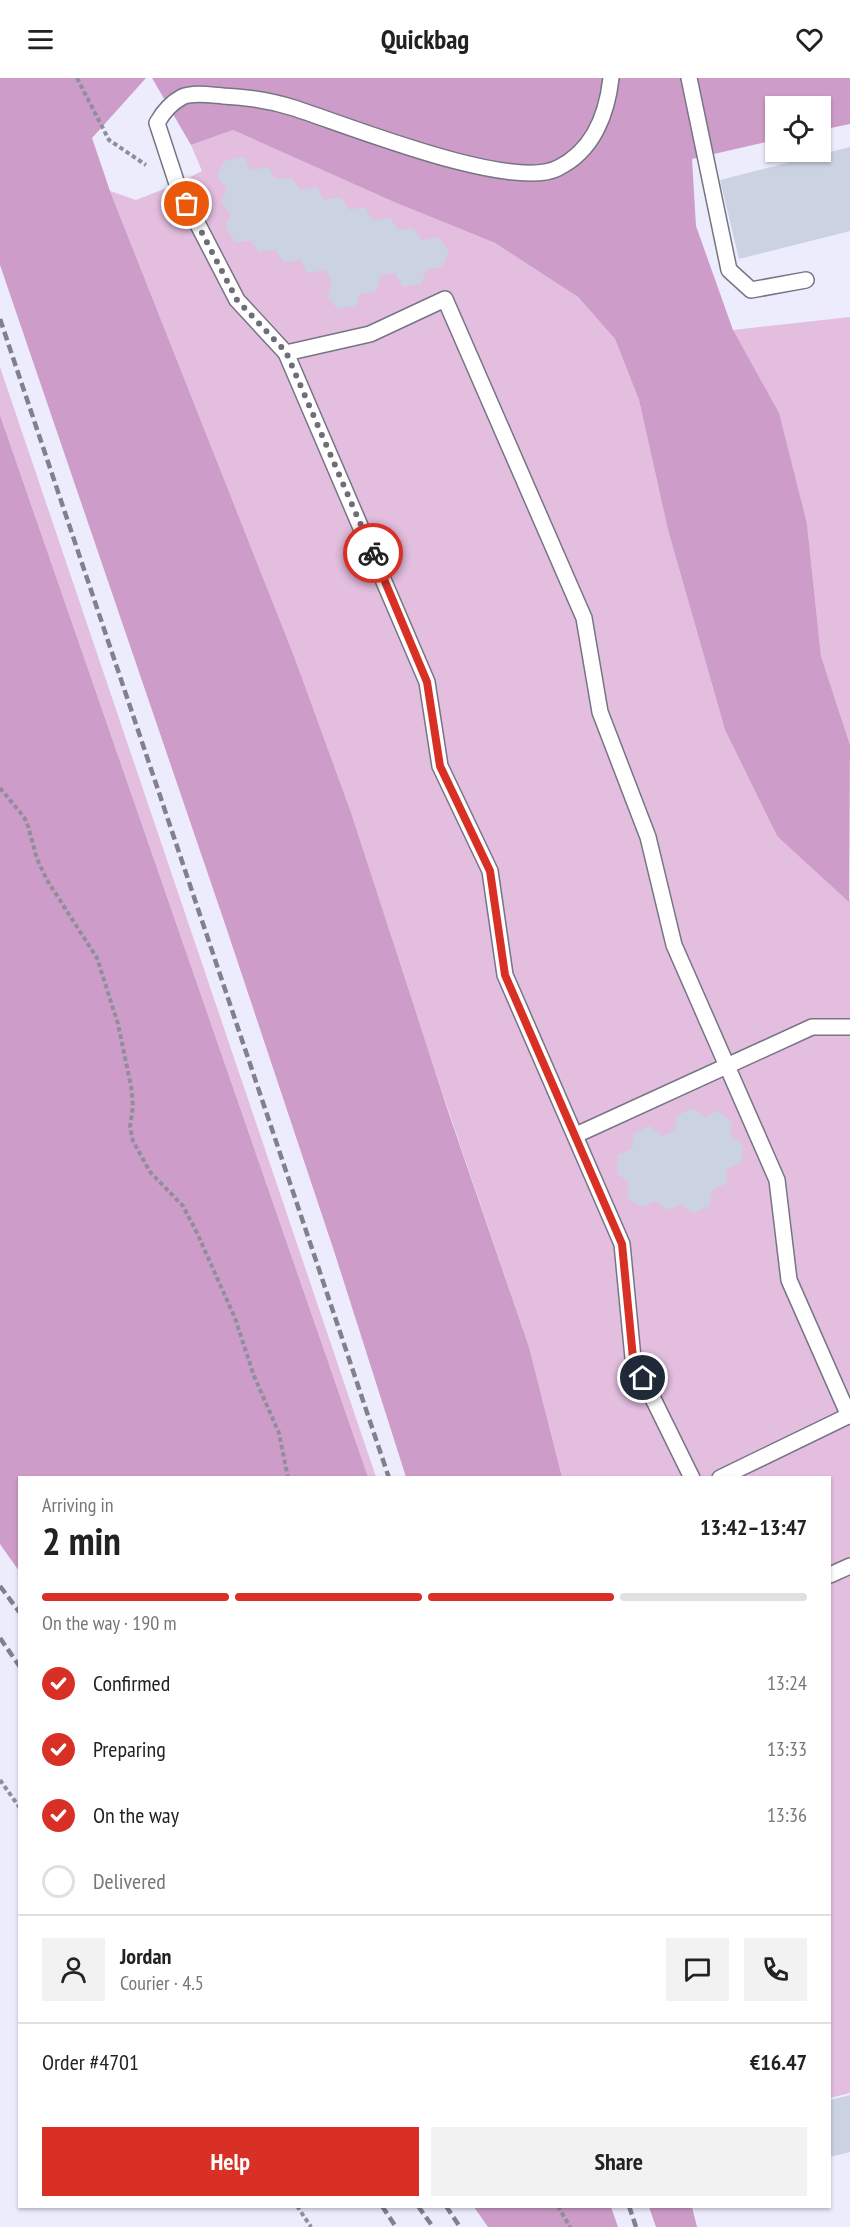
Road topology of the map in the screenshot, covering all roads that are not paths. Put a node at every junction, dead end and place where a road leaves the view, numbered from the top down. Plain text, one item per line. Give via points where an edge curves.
1 (611, 78) edge
2 (689, 78) edge
3 (806, 280) dead end
4 (286, 352) junction
5 (850, 1027) edge
6 (726, 1066) junction
7 (576, 1135) junction
8 (849, 1416) edge
9 (691, 1476) edge
10 (724, 1476) edge
11 (850, 1566) edge
12 (831, 1575) edge

1 - 4 lane via 609,97 592,141 557,169 518,174 449,159 292,107 238,96 183,97 163,112 157,123 177,184 237,300
2 - 3 lane via 729,270 751,290
4 - 6 lane via 370,334 445,299 584,618 600,712 648,837 674,945
4 - 7 lane via 427,682 440,766 490,871 505,975
5 - 6 lane via 812,1027
6 - 7 lane
6 - 8 lane via 777,1180 789,1280
7 - 9 lane via 622,1244 633,1358
8 - 10 lane
11 - 12 lane

